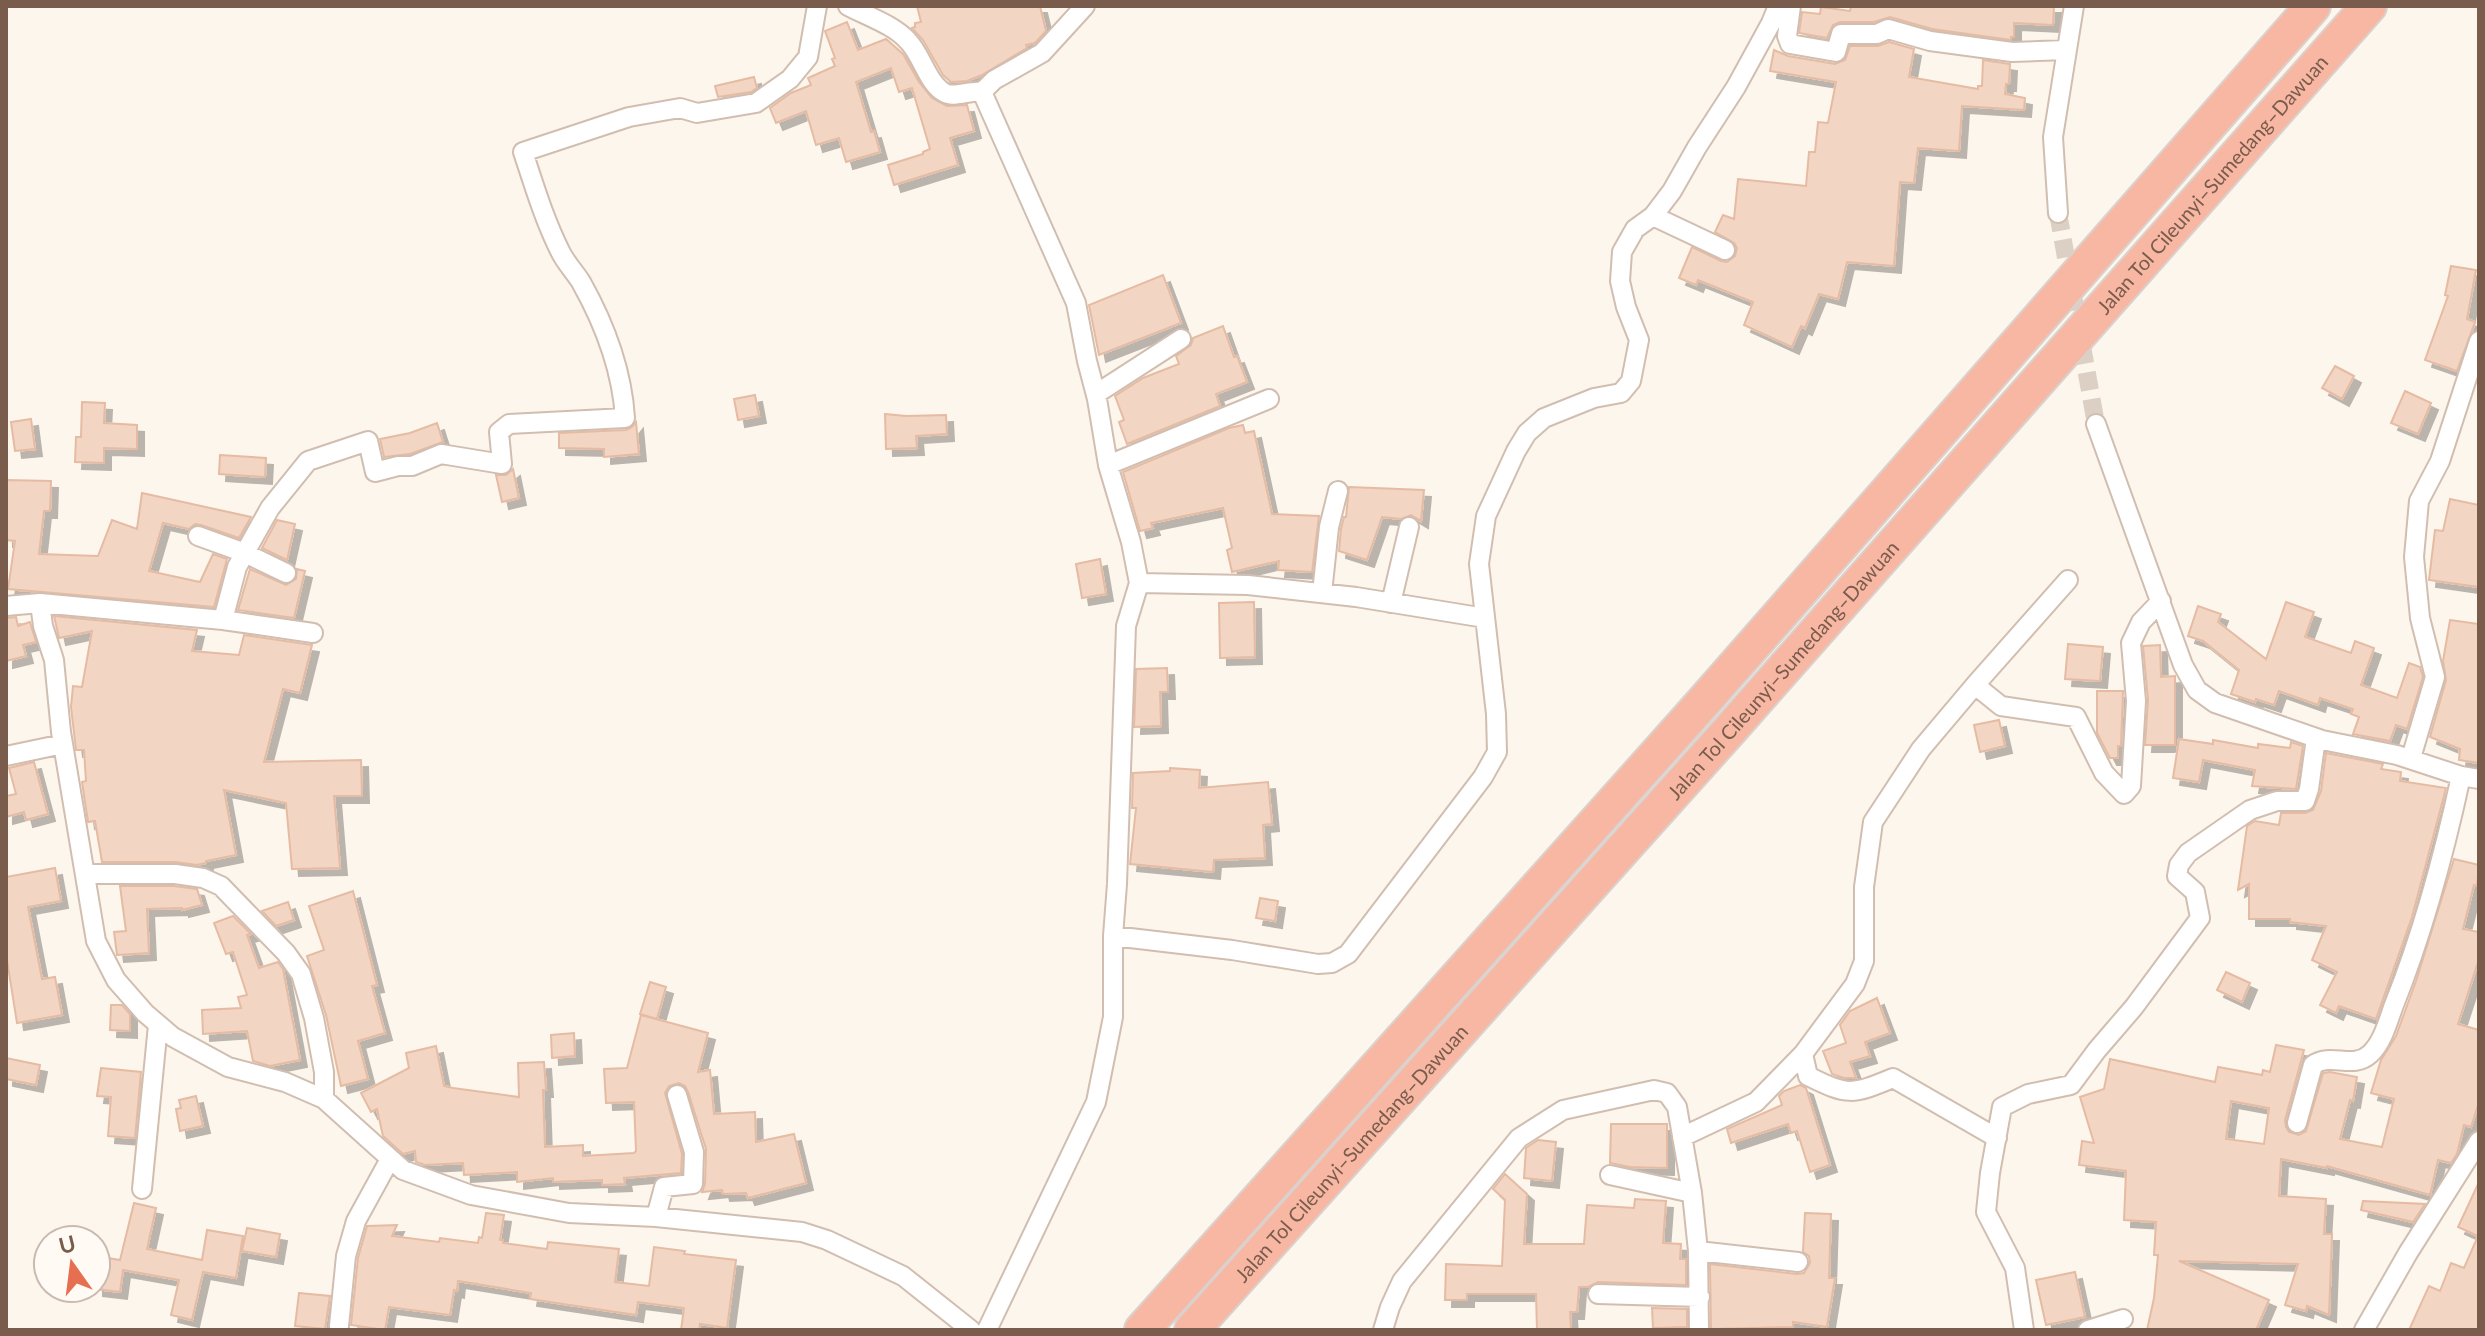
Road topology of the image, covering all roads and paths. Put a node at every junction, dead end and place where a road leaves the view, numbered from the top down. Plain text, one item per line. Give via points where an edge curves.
1 (817, 6) edge
2 (848, 6) edge
3 (1778, 6) edge
4 (1791, 6) edge
5 (2074, 6) edge
6 (2313, 6) edge
7 (2369, 6) edge
8 (1077, 9) edge
9 (2066, 50) junction
10 (982, 92) junction
11 (2058, 213) tunnel mouth
12 (1653, 216) junction
13 (1725, 250) dead end
14 (1181, 339) dead end
15 (2479, 341) edge
16 (1096, 394) junction
17 (1269, 399) dead end
18 (2096, 424) tunnel mouth
19 (1108, 465) junction
20 (1338, 491) dead end
21 (1409, 527) dead end
22 (198, 536) dead end
23 (245, 553) junction
24 (286, 573) dead end
25 (2068, 580) dead end
26 (1139, 583) junction
27 (1322, 593) junction
28 (2161, 601) junction
29 (40, 603) junction
30 (1391, 603) junction
31 (6, 606) edge
32 (1485, 618) junction
33 (223, 620) junction
34 (313, 633) dead end
35 (1975, 685) junction
36 (2316, 738) junction
37 (63, 744) junction
38 (6, 756) edge
39 (2411, 758) junction
40 (2470, 777) edge
41 (85, 874) junction
42 (1113, 936) junction
43 (158, 1025) junction
44 (1803, 1054) junction
45 (677, 1095) dead end
46 (324, 1099) junction
47 (2297, 1123) dead end
48 (1682, 1137) junction
49 (1997, 1138) junction
50 (2479, 1141) edge
51 (390, 1159) junction
52 (1610, 1175) dead end
53 (142, 1189) dead end
54 (1692, 1193) junction
55 (656, 1217) junction
56 (1698, 1251) junction
57 (1798, 1262) dead end
58 (1598, 1294) dead end
59 (1700, 1297) junction
60 (2123, 1319) dead end
61 (339, 1326) dead end
62 (971, 1330) edge
63 (987, 1330) edge
64 (1142, 1330) edge
65 (1192, 1330) edge
66 (1383, 1330) edge
67 (1699, 1330) edge
68 (2024, 1330) edge
69 (2088, 1330) edge
70 (2364, 1330) edge

1 - 23 street via 808,57 790,79 756,103 629,117 523,152 561,254 608,340 625,418 509,424 499,432 502,464 441,454 375,472 368,441 308,461 270,508
2 - 10 street via 903,36 944,92
3 - 12 street via 1736,87
4 - 9 street via 1790,44 1836,52 1841,34 1888,29 1930,41 2012,52
5 - 9 street
6 - 64 highway, Jalan Tol Cileunyi–Sumedang–Dawuan via 1699,707
7 - 65 highway, Jalan Tol Cileunyi–Sumedang–Dawuan
8 - 10 street via 1042,53
9 - 11 street via 2053,137
10 - 16 street via 1076,303
12 - 13 street
12 - 32 street via 1635,229 1622,252 1620,281 1639,340 1631,381 1621,393 1544,418 1527,433 1486,516 1479,564
14 - 16 street
15 - 39 street via 2440,461 2419,501 2414,557 2420,618 2435,677
16 - 19 street
17 - 19 street
18 - 28 street
19 - 26 street
20 - 27 street
21 - 30 street
22 - 23 street
23 - 24 street
23 - 33 street
25 - 35 street
26 - 27 street
26 - 42 street via 1126,626
27 - 30 street
28 - 35 street via 2141,622 2131,643 2136,701 2131,786 2124,794 2104,773 2076,717 2001,706
28 - 36 street via 2197,690 2215,703
29 - 31 street
29 - 33 street
29 - 37 street via 54,660
30 - 32 street
32 - 42 street via 1497,752 1348,954 1318,964
33 - 34 street
35 - 44 street via 1921,749 1873,822 1864,887 1864,961 1855,984
36 - 39 street
36 - 49 street via 2305,801 2277,801 2250,810 2188,853 2177,876 2195,892 2200,918 2071,1085 2028,1094 2002,1107
37 - 38 street
37 - 41 street
39 - 40 street
40 - 47 street via 2414,956 2379,1043 2357,1061 2331,1058 2313,1065
41 - 43 street via 96,941 116,980
41 - 46 street via 175,874 221,886 301,974 324,1072
42 - 63 street via 1113,1017 1096,1102
43 - 46 street via 228,1067
43 - 53 street
44 - 48 street via 1756,1102
44 - 49 street via 1808,1076 1832,1088 1868,1089 1893,1078
45 - 55 street via 694,1152 693,1184 664,1187
46 - 51 street
48 - 54 street
48 - 66 street via 1677,1107 1667,1093 1654,1090 1563,1110 1519,1138 1402,1281
49 - 68 street via 1986,1212 2015,1268
50 - 70 street
51 - 55 street via 403,1170 471,1195 569,1213
51 - 61 street via 356,1221 346,1256
52 - 54 street
54 - 56 street
55 - 62 street via 802,1232 827,1240 903,1276
56 - 57 street
56 - 59 street
58 - 59 street
59 - 67 street
60 - 69 street

